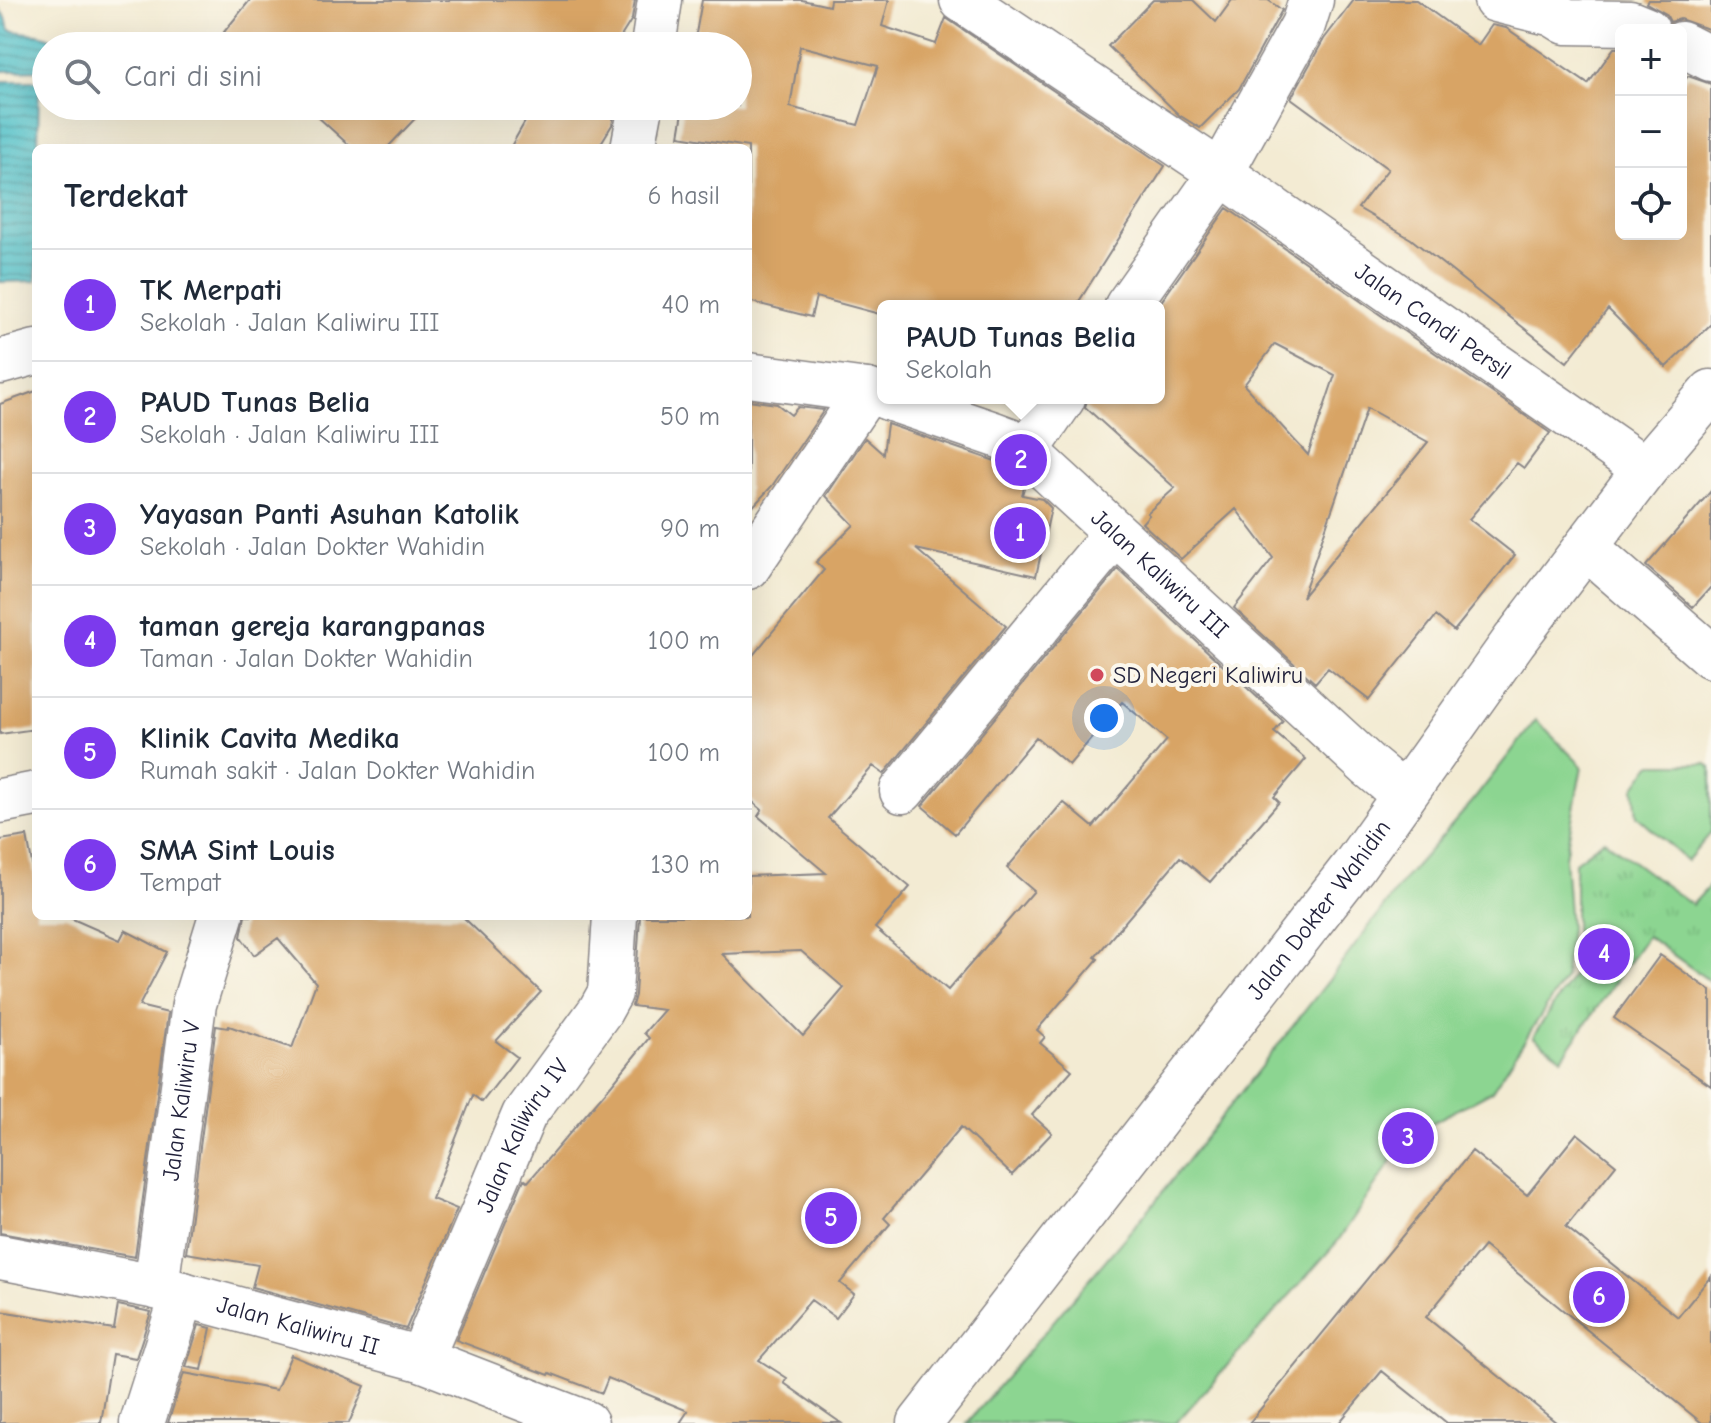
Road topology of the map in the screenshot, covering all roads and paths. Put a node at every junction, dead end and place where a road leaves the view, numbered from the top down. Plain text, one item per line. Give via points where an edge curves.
1 (660, 0) edge
2 (962, 0) edge
3 (1311, 0) edge
4 (1496, 0) edge
5 (1632, 24) edge
6 (655, 32) edge
7 (1687, 47) edge
8 (1711, 59) edge
9 (638, 120) edge
10 (634, 144) edge
11 (1221, 173) junction
12 (1131, 300) edge
13 (32, 353) edge
14 (0, 362) edge
15 (752, 376) edge
16 (1711, 392) edge
17 (877, 395) edge
18 (877, 398) edge
19 (906, 404) edge
20 (1059, 404) edge
21 (1026, 452) junction
22 (1645, 469) junction
23 (1115, 534) junction
24 (1586, 547) junction
25 (752, 562) edge
26 (1711, 656) edge
27 (902, 791) dead end
28 (32, 795) edge
29 (1404, 795) junction
30 (0, 801) edge
31 (220, 920) edge
32 (615, 920) edge
33 (0, 1257) edge
34 (169, 1290) junction
35 (421, 1359) junction
36 (142, 1423) edge
37 (586, 1423) edge
38 (920, 1423) edge

1 - 6 main road
2 - 11 main road, Jalan Candi Persil
3 - 11 main road via 1303,25
4 - 5 main road via 1566,22
7 - 8 main road
9 - 10 main road
11 - 12 main road
11 - 22 main road, Jalan Candi Persil
13 - 14 main road
15 - 17 main road, Jalan Kaliwiru III
16 - 22 main road, Jalan Dokter Wahidin
18 - 25 main road
19 - 21 main road, Jalan Kaliwiru III via 1010,440
20 - 21 main road
21 - 23 main road, Jalan Kaliwiru III
22 - 24 main road, Jalan Dokter Wahidin
23 - 27 main road
23 - 29 main road, Jalan Kaliwiru III
24 - 26 main road
24 - 29 main road, Jalan Dokter Wahidin
28 - 30 main road
29 - 38 main road, Jalan Dokter Wahidin
31 - 34 main road, Jalan Kaliwiru V via 194,1004
32 - 35 main road, Jalan Kaliwiru IV via 610,993 524,1115
33 - 34 main road, Jalan Kaliwiru II
34 - 35 main road, Jalan Kaliwiru II
34 - 36 main road, Jalan Kaliwiru V
35 - 37 main road, Jalan Kaliwiru II

